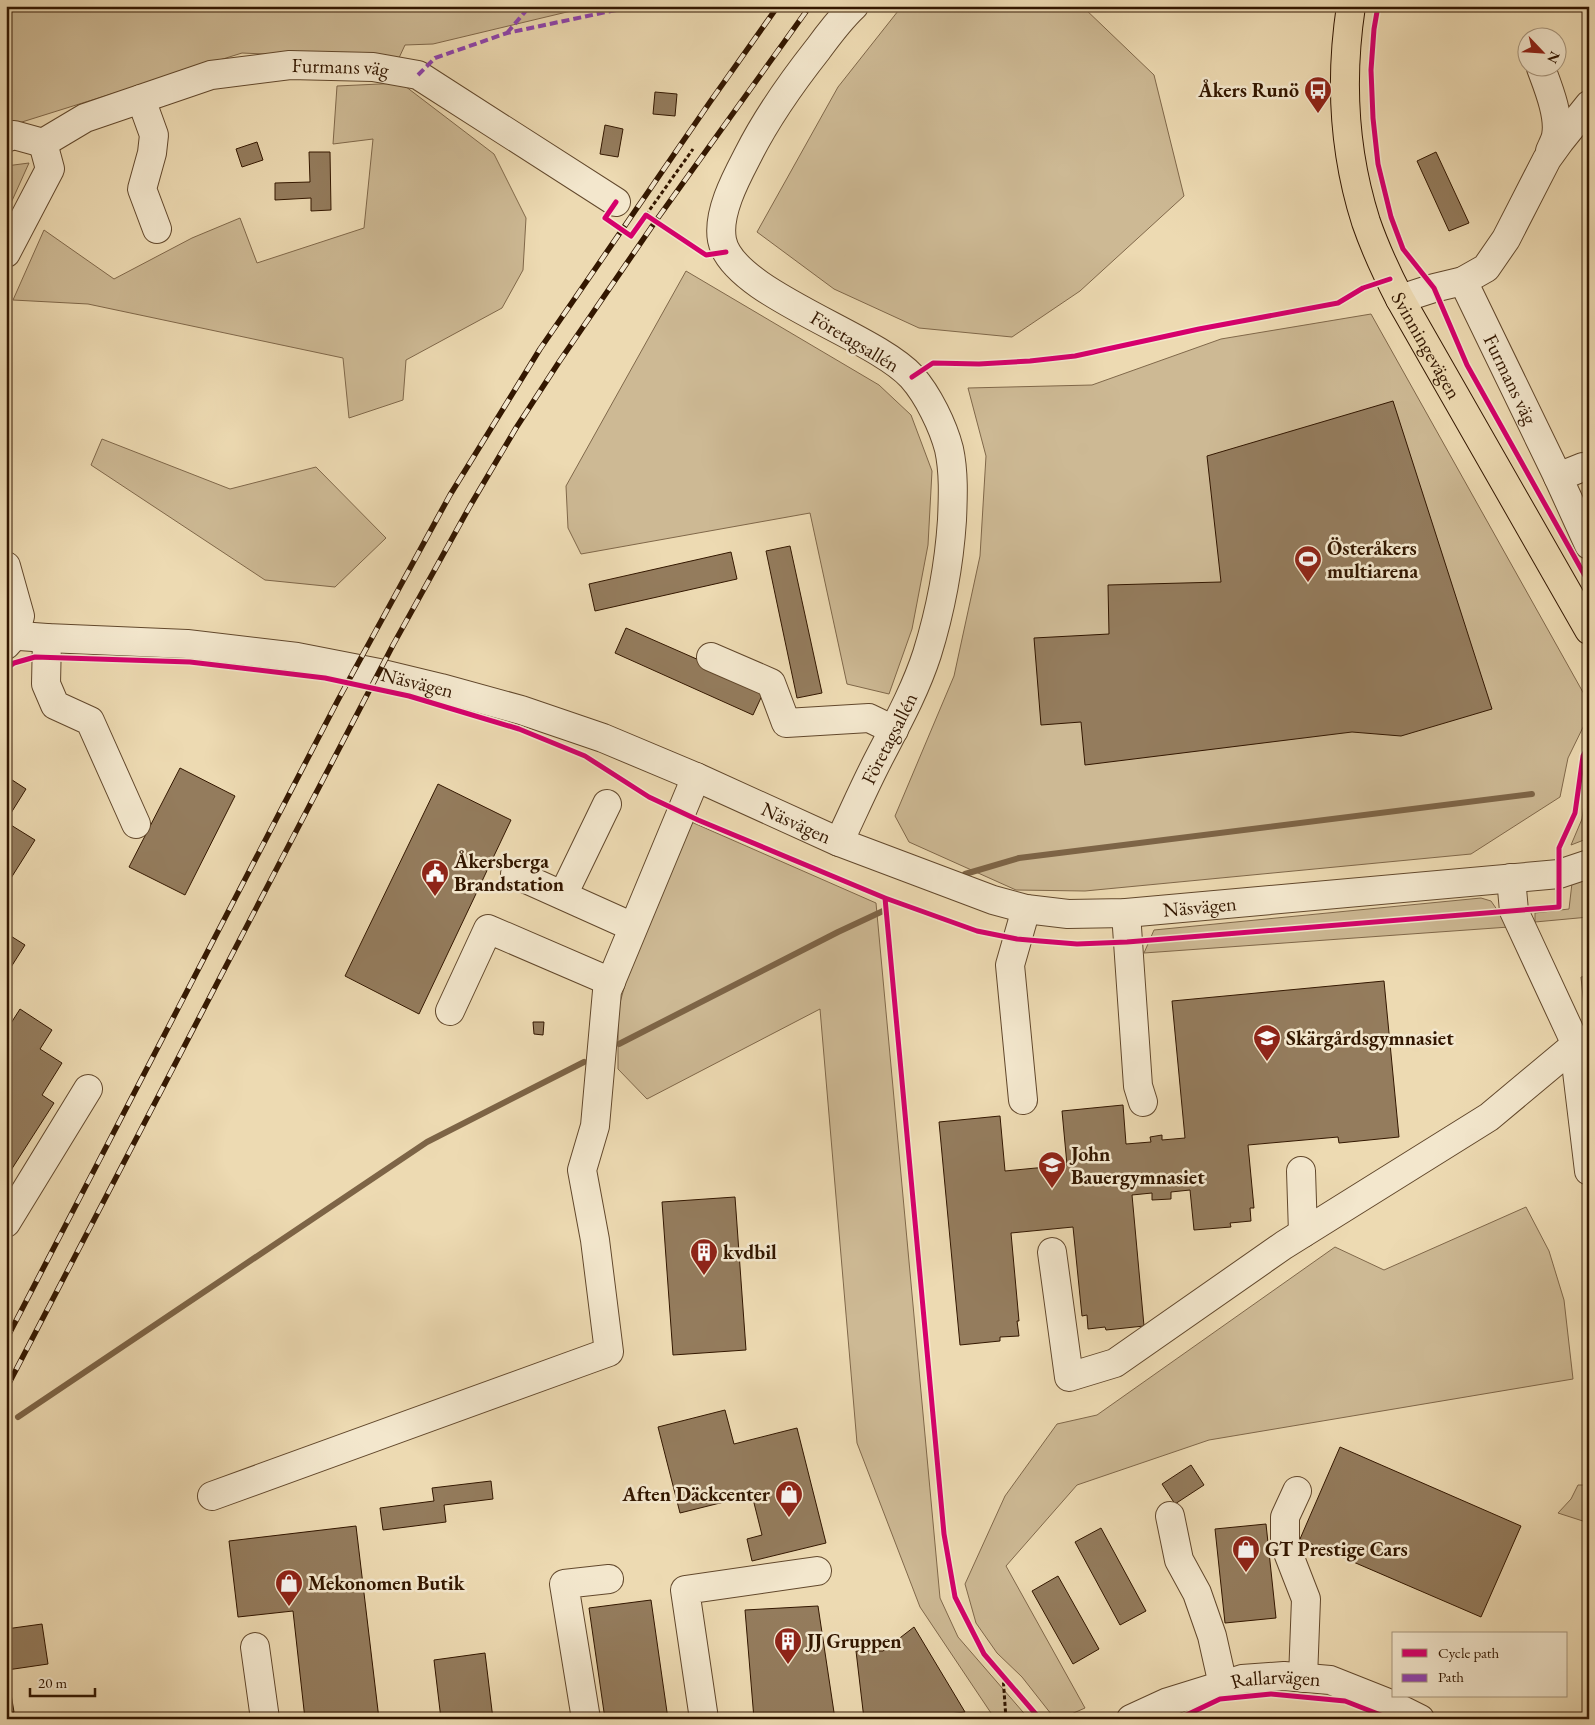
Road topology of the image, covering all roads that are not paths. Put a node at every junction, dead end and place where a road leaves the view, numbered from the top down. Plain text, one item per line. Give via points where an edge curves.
1 (854, 6) edge
2 (1352, 6) edge
3 (1545, 78) edge
4 (141, 99) junction
5 (1589, 105) edge
6 (6, 138) edge
7 (43, 143) junction
8 (1547, 159) junction
9 (616, 202) dead end
10 (157, 229) dead end
11 (6, 253) edge
12 (1463, 282) junction
13 (1400, 299) junction
14 (1589, 467) edge
15 (1558, 477) junction
16 (1589, 545) edge
17 (8, 582) edge
18 (1589, 630) edge
19 (9, 638) edge
20 (47, 638) junction
21 (710, 658) dead end
22 (894, 730) junction
23 (696, 777) junction
24 (607, 804) dead end
25 (136, 824) dead end
26 (839, 842) junction
27 (1589, 864) edge
28 (515, 874) dead end
29 (1511, 878) junction
30 (563, 895) junction
31 (1026, 909) junction
32 (1126, 913) junction
33 (633, 927) junction
34 (611, 982) junction
35 (450, 1011) dead end
36 (1574, 1046) junction
37 (88, 1089) dead end
38 (1023, 1100) dead end
39 (1143, 1102) dead end
40 (1589, 1170) edge
41 (1301, 1171) dead end
42 (6, 1223) edge
43 (1303, 1233) junction
44 (1052, 1252) dead end
45 (1297, 1491) dead end
46 (212, 1496) dead end
47 (1170, 1516) dead end
48 (817, 1571) dead end
49 (609, 1579) dead end
50 (255, 1647) dead end
51 (1303, 1678) junction
52 (1223, 1685) junction
53 (265, 1719) edge
54 (586, 1719) edge
55 (704, 1719) edge
56 (1131, 1719) edge
57 (1420, 1719) edge

1 - 22 street, Företagsallén via 795,78 754,142 728,196 721,235 726,252 736,266 764,288 887,356 912,377 939,422 949,449 952,510 947,576 926,656
2 - 13 main road, Svinningevägen via 1345,67 1346,113 1353,171 1370,230
3 - 8 street via 1556,120 1556,136
4 - 7 street, Furmans väg via 85,118
4 - 9 street, Furmans väg via 210,75 290,65 373,68 418,75
4 - 10 street via 154,135 142,189
5 - 8 street
6 - 7 street via 14,135
7 - 11 street via 50,169
8 - 12 street via 1500,250 1486,268
12 - 13 street
12 - 15 street, Furmans väg
13 - 18 main road, Svinningevägen
14 - 15 street
15 - 16 street, Furmans väg
17 - 19 street via 20,616
19 - 20 street, Näsvägen
20 - 23 street, Näsvägen via 187,644 297,657 379,673 521,710 603,738
20 - 25 street via 46,684 55,706 90,721
21 - 22 street via 771,683 786,723 869,718
22 - 26 street, Företagsallén
23 - 26 street, Näsvägen
23 - 33 street
24 - 30 street
26 - 31 street, Näsvägen via 993,900
27 - 29 street, Näsvägen via 1559,874
28 - 30 street
29 - 32 street, Näsvägen
29 - 36 street via 1514,911
30 - 33 street
31 - 32 street, Näsvägen via 1068,914
31 - 38 street via 1010,965
32 - 39 street via 1138,1086
33 - 34 street
34 - 35 street via 488,929
34 - 46 street via 607,991 595,1126 582,1170 595,1240 609,1352
36 - 40 street
36 - 43 street via 1489,1117
37 - 42 street
41 - 43 street
43 - 44 street via 1115,1363 1069,1377
45 - 51 street via 1285,1517 1285,1545 1306,1599
47 - 52 street via 1179,1560 1197,1593 1212,1636
48 - 55 street via 685,1590
49 - 54 street via 564,1584
50 - 53 street
51 - 52 street, Rallarvägen via 1242,1679
51 - 57 street, Rallarvägen via 1330,1680
52 - 56 street, Rallarvägen via 1168,1702

